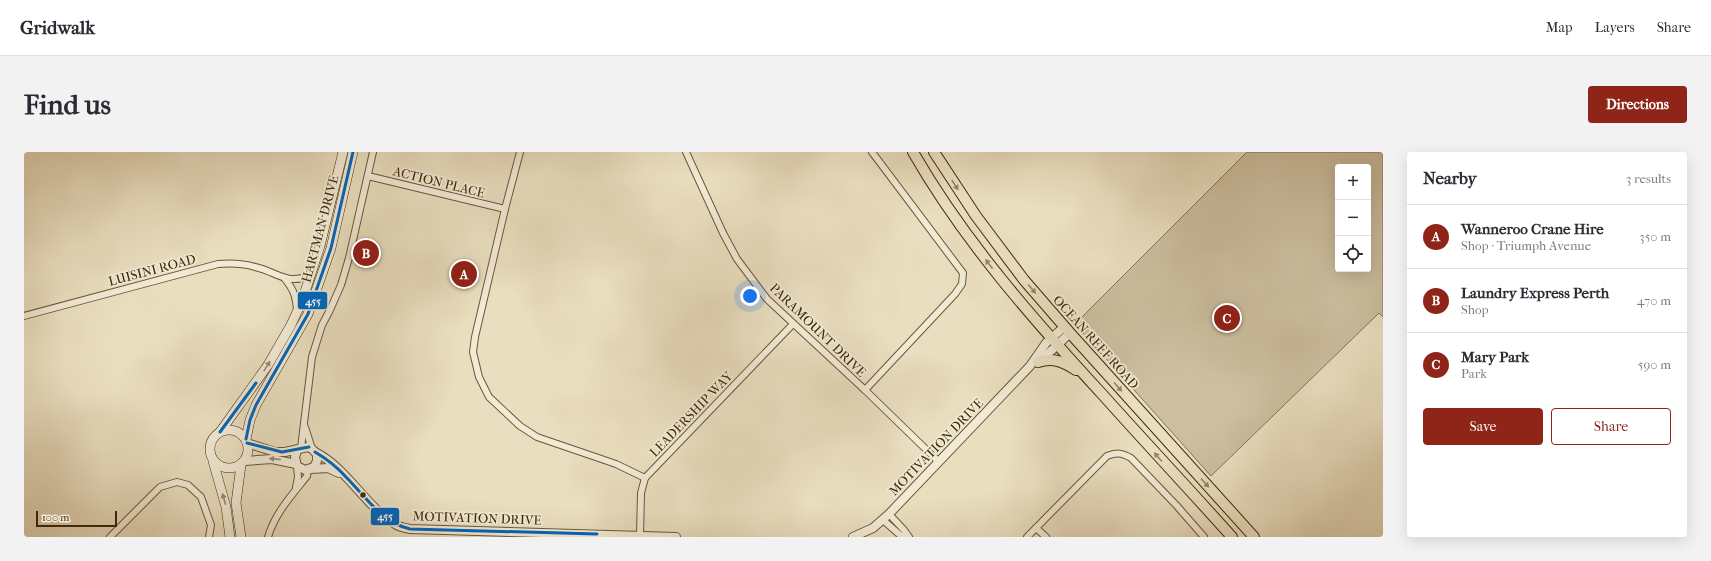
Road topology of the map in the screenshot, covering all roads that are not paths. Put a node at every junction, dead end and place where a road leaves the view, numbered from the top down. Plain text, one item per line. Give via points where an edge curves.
1 (343, 152) edge
2 (353, 152) edge
3 (373, 152) edge
4 (520, 152) edge
5 (686, 152) edge
6 (872, 152) edge
7 (912, 152) edge
8 (934, 152) edge
9 (368, 176) junction
10 (504, 209) junction
11 (312, 275) junction
12 (286, 279) junction
13 (297, 313) junction
14 (24, 316) edge
15 (793, 324) junction
16 (1067, 330) junction
17 (1054, 341) junction
18 (1034, 364) junction
19 (1089, 380) junction
20 (865, 390) junction
21 (304, 422) junction
22 (220, 432) junction
23 (247, 441) junction
24 (299, 449) junction
25 (314, 450) junction
26 (213, 460) junction
27 (938, 461) junction
28 (242, 463) junction
29 (297, 465) junction
30 (310, 469) junction
31 (345, 476) junction
32 (645, 478) junction
33 (294, 491) junction
34 (886, 517) junction
35 (1036, 528) junction
36 (640, 535) junction
37 (596, 536) edge
38 (110, 537) edge
39 (209, 537) edge
40 (230, 537) edge
41 (241, 537) edge
42 (268, 537) edge
43 (676, 537) edge
44 (853, 537) edge
45 (905, 537) edge
46 (909, 537) edge
47 (1027, 537) edge
48 (1046, 537) edge
49 (1204, 537) edge
50 (1232, 537) edge
51 (1254, 537) edge

1 - 11 main road, HARTMAN DRIVE
2 - 23 main road, HARTMAN DRIVE via 331,248 308,314 256,405 250,420
3 - 9 street
4 - 10 street
5 - 15 street, PARAMOUNT DRIVE via 737,259 767,299
6 - 20 street via 963,273 962,284 955,294
17 -> 7 main road via 992,268 952,214
8 -> 16 main road, OCEAN REEF ROAD via 999,249
9 - 10 street, ACTION PLACE
9 - 21 street via 341,284 313,352
10 - 32 street via 473,352 479,377 489,397 520,426 537,437 616,464
11 - 12 street, LUISINI ROAD via 301,279
11 - 13 main road, HARTMAN DRIVE
12 - 13 street via 296,297
12 - 14 street, LUISINI ROAD via 257,267 236,262 218,264
22 -> 13 main road, HARTMAN DRIVE via 268,365
15 - 20 street, PARAMOUNT DRIVE
15 - 32 street, LEADERSHIP WAY
16 - 17 street, MOTIVATION DRIVE
16 -> 51 main road, OCEAN REEF ROAD
17 - 18 street, MOTIVATION DRIVE
17 - 19 main road
18 - 19 main road via 1047,360 1059,361
18 - 27 street, MOTIVATION DRIVE
50 -> 19 main road
20 - 27 street, PARAMOUNT DRIVE
21 - 24 street
21 - 25 street via 306,434
22 - 23 main road via 234,430
22 - 26 main road via 213,438 210,446
23 - 24 street via 275,452
23 - 28 main road via 247,456
24 - 25 street via 308,447
24 - 29 street via 295,457
25 - 30 street via 317,461
25 - 31 street, MOTIVATION DRIVE via 329,459
26 - 28 main road via 223,468 235,468
40 -> 26 main road via 226,506
27 - 34 street, MOTIVATION DRIVE
29 -> 28 street via 272,459
28 - 41 main road via 236,496
29 - 30 street via 302,469
29 - 33 street
30 - 31 street, MOTIVATION DRIVE via 328,468
30 - 33 street
31 - 37 street, MOTIVATION DRIVE via 396,525 410,529
32 - 36 street via 641,493
33 - 42 street via 280,511
34 - 44 street, MOTIVATION DRIVE via 873,528
34 - 45 street via 900,535
34 - 46 street via 904,530
35 - 47 street
35 - 48 street
35 - 49 street via 1108,456 1124,453
36 - 37 street, MOTIVATION DRIVE
36 - 43 street, MOTIVATION DRIVE
38 - 39 street via 160,487 177,482 188,485 201,497 211,525

